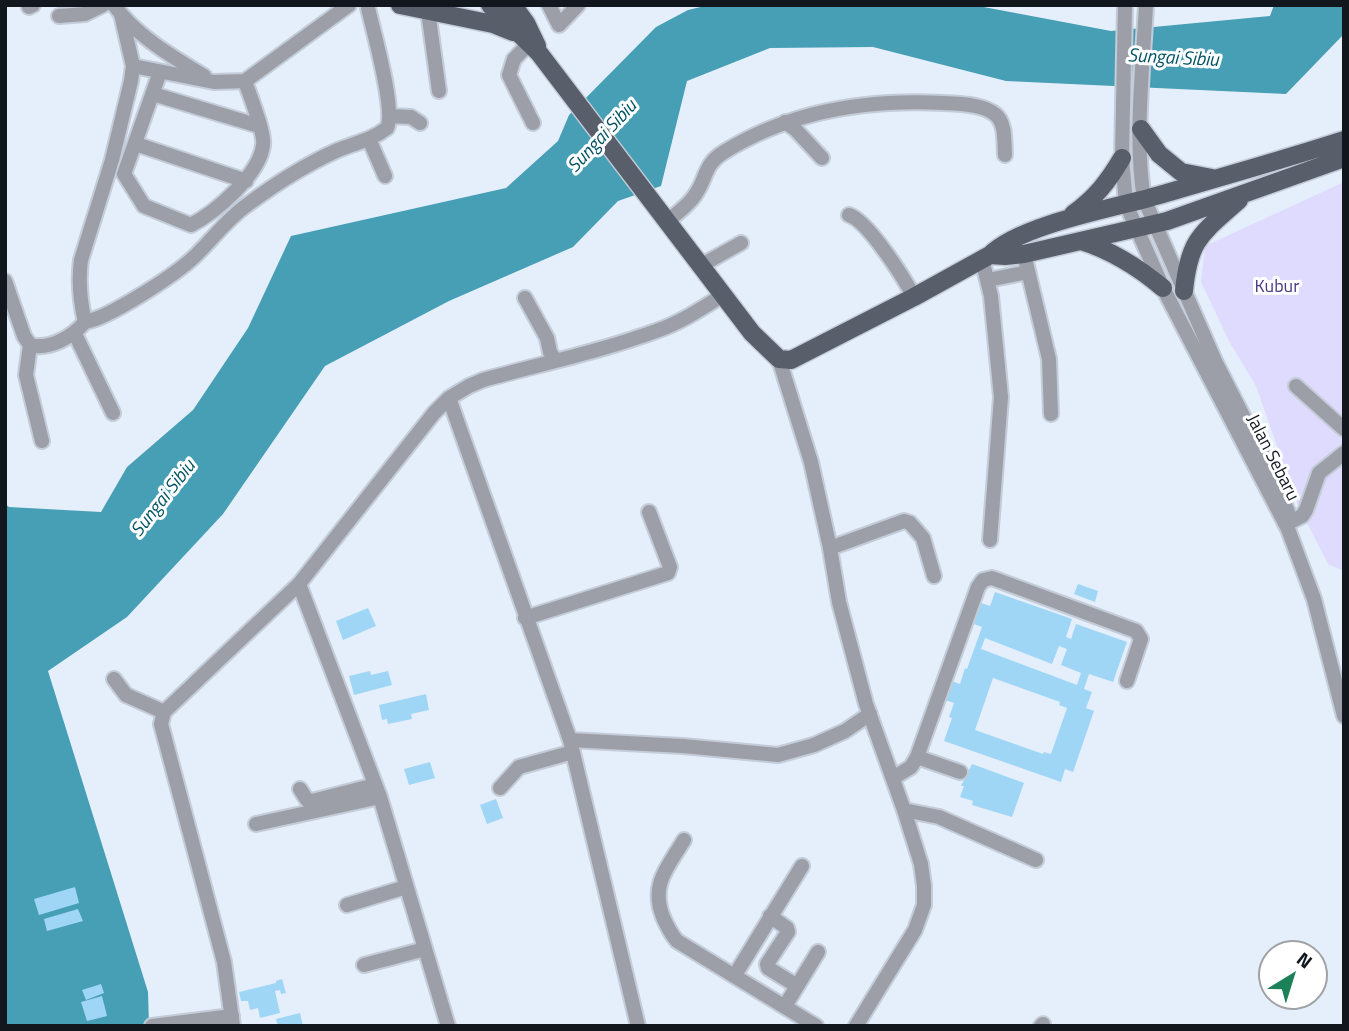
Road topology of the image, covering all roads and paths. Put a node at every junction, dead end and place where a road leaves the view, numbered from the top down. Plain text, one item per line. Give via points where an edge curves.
1 (103, 5) edge
2 (400, 5) edge
3 (490, 5) edge
4 (513, 5) edge
5 (549, 5) edge
6 (579, 5) edge
7 (1125, 5) edge
8 (1146, 5) edge
9 (349, 6) edge
10 (375, 6) edge
11 (118, 10) edge
12 (428, 12) junction
13 (59, 16) dead end
14 (528, 32) edge
15 (132, 66) junction
16 (160, 72) junction
17 (245, 80) junction
18 (214, 82) junction
19 (439, 91) dead end
20 (153, 94) junction
21 (390, 116) junction
22 (785, 122) junction
23 (420, 123) dead end
24 (533, 123) dead end
25 (259, 126) junction
26 (1141, 129) junction
27 (369, 139) junction
28 (1344, 140) edge
29 (136, 144) junction
30 (1006, 155) dead end
31 (822, 158) dead end
32 (1122, 158) junction
33 (1344, 158) edge
34 (112, 160) junction
35 (127, 166) junction
36 (385, 176) dead end
37 (1216, 179) junction
38 (246, 181) junction
39 (1247, 193) junction
40 (1144, 199) junction
41 (1126, 204) junction
42 (849, 215) dead end
43 (668, 220) junction
44 (1065, 221) junction
45 (1154, 224) junction
46 (1136, 229) junction
47 (1081, 241) junction
48 (741, 243) dead end
49 (1024, 254) junction
50 (986, 257) junction
51 (702, 265) junction
52 (1028, 272) junction
53 (988, 280) junction
54 (5, 281) edge
55 (1163, 288) junction
56 (1184, 292) junction
57 (723, 295) junction
58 (915, 297) junction
59 (525, 298) dead end
60 (11, 317) edge
61 (85, 322) junction
62 (75, 334) junction
63 (30, 345) junction
64 (779, 359) junction
65 (555, 360) junction
66 (1296, 386) dead end
67 (449, 398) junction
68 (113, 413) dead end
69 (1051, 414) dead end
70 (1344, 429) edge
71 (42, 441) dead end
72 (1344, 453) edge
73 (649, 512) dead end
74 (1292, 521) junction
75 (990, 540) dead end
76 (830, 548) junction
77 (934, 576) dead end
78 (299, 584) junction
79 (525, 618) junction
80 (114, 679) dead end
81 (1127, 681) dead end
82 (1344, 683) edge
83 (164, 712) junction
84 (870, 714) junction
85 (1344, 716) edge
86 (571, 746) junction
87 (917, 757) junction
88 (960, 772) dead end
89 (893, 778) junction
90 (500, 788) dead end
91 (300, 789) dead end
92 (377, 791) junction
93 (904, 810) junction
94 (256, 824) dead end
95 (684, 840) dead end
96 (1036, 860) dead end
97 (802, 866) dead end
98 (406, 887) junction
99 (347, 905) dead end
100 (770, 916) junction
101 (425, 949) junction
102 (818, 952) dead end
103 (364, 965) dead end
104 (735, 975) junction
105 (797, 986) junction
106 (785, 1006) junction
107 (233, 1021) edge
108 (447, 1025) edge
109 (152, 1026) edge
110 (638, 1026) edge
111 (816, 1026) edge
112 (856, 1026) edge

1 - 13 street via 85,15
2 - 12 main road
3 - 14 main road
4 - 14 main road
5 - 6 street via 559,26
7 - 32 street, Jalan Sebaru
8 - 26 street, Jalan Sebaru
9 - 10 street
9 - 17 street
10 - 21 street
11 - 15 street
11 - 18 street via 168,54
12 - 14 main road
12 - 19 street
14 - 24 street via 509,75
14 - 43 main road
15 - 16 street
15 - 34 street
16 - 18 street
16 - 20 street
17 - 18 street
17 - 25 street
20 - 25 street
20 - 29 street
21 - 23 street via 411,117
21 - 27 street via 387,128
22 - 30 street via 824,110 904,101 969,105 994,113 1002,123
22 - 31 street
22 - 43 street via 713,160 695,197
25 - 38 street via 264,144
26 - 37 main road via 1159,154 1181,172
26 - 40 street, Jalan Sebaru
27 - 36 street
27 - 61 street via 338,150 257,198 183,265 114,311
28 - 37 main road
29 - 35 street
29 - 38 street
32 - 41 street, Jalan Sebaru
32 - 44 main road via 1093,200
33 - 39 main road
34 - 35 street
34 - 61 street via 80,260
35 - 38 street via 126,180 144,206 191,225
37 - 40 main road
39 - 45 main road
39 - 56 main road via 1193,246
40 - 41 main road
40 - 45 street, Jalan Sebaru
41 - 44 main road
41 - 46 street, Jalan Sebaru
42 - 58 street via 861,221
43 - 51 main road
44 - 50 main road via 1012,238
45 - 46 main road
45 - 56 street, Jalan Sebaru
46 - 47 main road
46 - 55 street, Jalan Sebaru
47 - 49 main road
47 - 55 main road via 1121,257
48 - 51 street
49 - 50 main road
49 - 52 street
50 - 53 street
50 - 58 main road
51 - 57 main road
52 - 53 street
52 - 69 street via 1049,359
53 - 75 street via 1001,408
54 - 60 street
55 - 85 street, Jalan Sebaru via 1288,529 1314,599
56 - 74 street, Jalan Sebaru
57 - 64 main road
57 - 65 street via 657,331
58 - 64 main road via 791,360
59 - 65 street
60 - 63 street
61 - 62 street
62 - 63 street via 39,347
62 - 68 street
63 - 71 street via 26,375
64 - 76 street via 811,462
65 - 67 street via 483,380
66 - 70 street
67 - 78 street
67 - 79 street
72 - 74 street via 1319,473 1306,510
73 - 79 street via 670,567 668,573
74 - 82 street, Jalan Sebaru via 1320,587
76 - 77 street via 904,521 923,538
76 - 84 street via 839,602
78 - 83 street
78 - 92 street
79 - 86 street
80 - 83 street via 126,695
81 - 87 street via 1141,639 1136,631 992,578 983,580
83 - 107 street via 161,724 224,962
84 - 86 street via 814,745 778,755 683,746
84 - 89 street
86 - 90 street via 519,767
86 - 110 street
87 - 88 street
87 - 89 street via 911,767
89 - 93 street
91 - 92 street via 312,801
92 - 94 street
92 - 98 street
93 - 96 street via 939,817
93 - 112 street via 921,864 924,905 915,930
95 - 104 street via 659,883 658,905 677,941
97 - 100 street
98 - 99 street
98 - 101 street
100 - 104 street
100 - 105 street via 788,932 768,968
101 - 103 street
101 - 108 street
102 - 105 street
104 - 106 street
105 - 106 street
106 - 111 street
107 - 109 street

